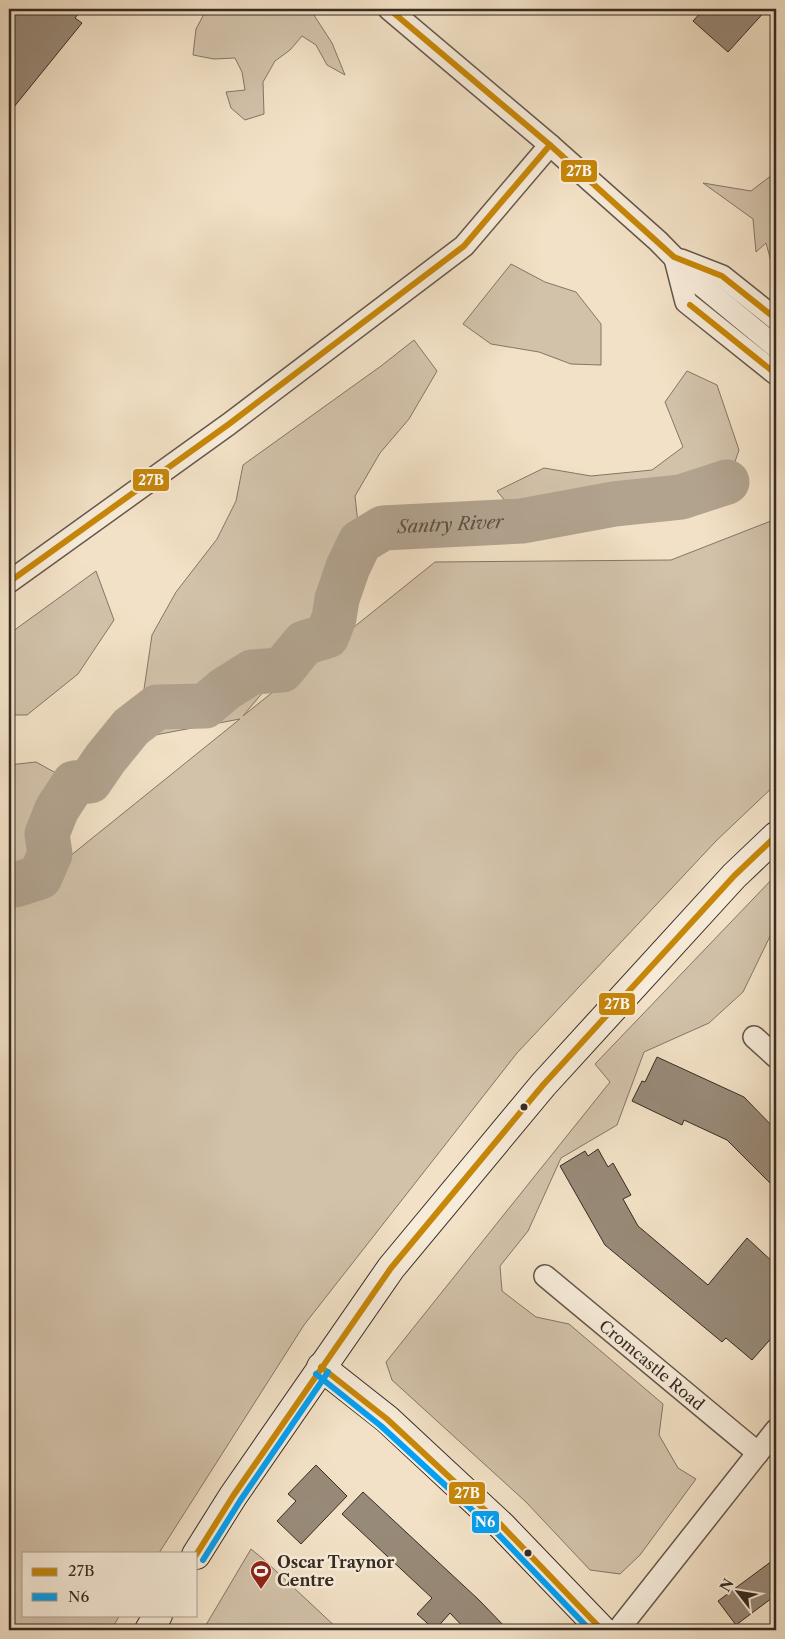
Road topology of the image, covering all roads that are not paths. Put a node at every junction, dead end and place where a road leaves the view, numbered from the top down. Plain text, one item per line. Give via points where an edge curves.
1 (389, 9) edge
2 (550, 145) junction
3 (674, 256) junction
4 (776, 319) edge
5 (776, 347) edge
6 (776, 374) edge
7 (9, 582) edge
8 (776, 836) edge
9 (754, 1037) dead end
10 (776, 1057) edge
11 (545, 1276) dead end
12 (321, 1367) junction
13 (776, 1430) edge
14 (758, 1453) junction
15 (198, 1552) edge
16 (602, 1630) edge
17 (618, 1630) edge

1 - 2 street
2 - 3 street
2 - 7 street via 464,246 229,424
3 - 4 street via 722,276
3 - 5 street via 702,286
3 - 6 street via 686,302
8 - 12 main road via 734,876 543,1085 391,1268
9 - 10 street
11 - 14 street, Cromcastle Road
12 - 15 main road
12 - 16 main road via 387,1419 502,1526
13 - 14 street
14 - 17 street

